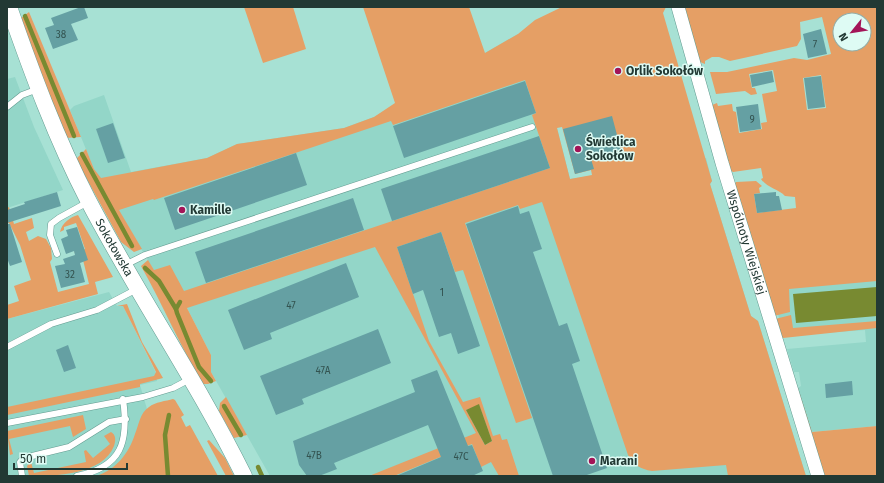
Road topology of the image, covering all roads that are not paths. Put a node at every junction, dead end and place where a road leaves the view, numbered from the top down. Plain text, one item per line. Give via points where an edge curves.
1 (10, 7) edge
2 (678, 7) edge
3 (38, 88) junction
4 (7, 107) edge
5 (532, 127) dead end
6 (89, 201) junction
7 (57, 254) dead end
8 (125, 265) junction
9 (138, 288) junction
10 (7, 347) edge
11 (190, 379) junction
12 (123, 400) junction
13 (126, 419) junction
14 (7, 424) edge
15 (22, 476) edge
16 (77, 476) edge
17 (244, 476) edge
18 (818, 476) edge

1 - 3 street, Sokołowska
2 - 18 street, Wspólnoty Wiejskiej via 724,169
3 - 4 lane via 22,95
3 - 6 street, Sokołowska
5 - 8 lane via 145,255
6 - 7 lane via 51,224 50,235
6 - 8 street, Sokołowska
8 - 9 street, Sokołowska
9 - 10 lane via 97,310 59,321
9 - 11 street, Sokołowska
11 - 12 lane via 160,392
11 - 17 street, Sokołowska
12 - 13 lane
12 - 14 lane
13 - 15 lane via 109,422 74,445 23,458 20,464
13 - 16 lane via 123,441 112,461 99,470

